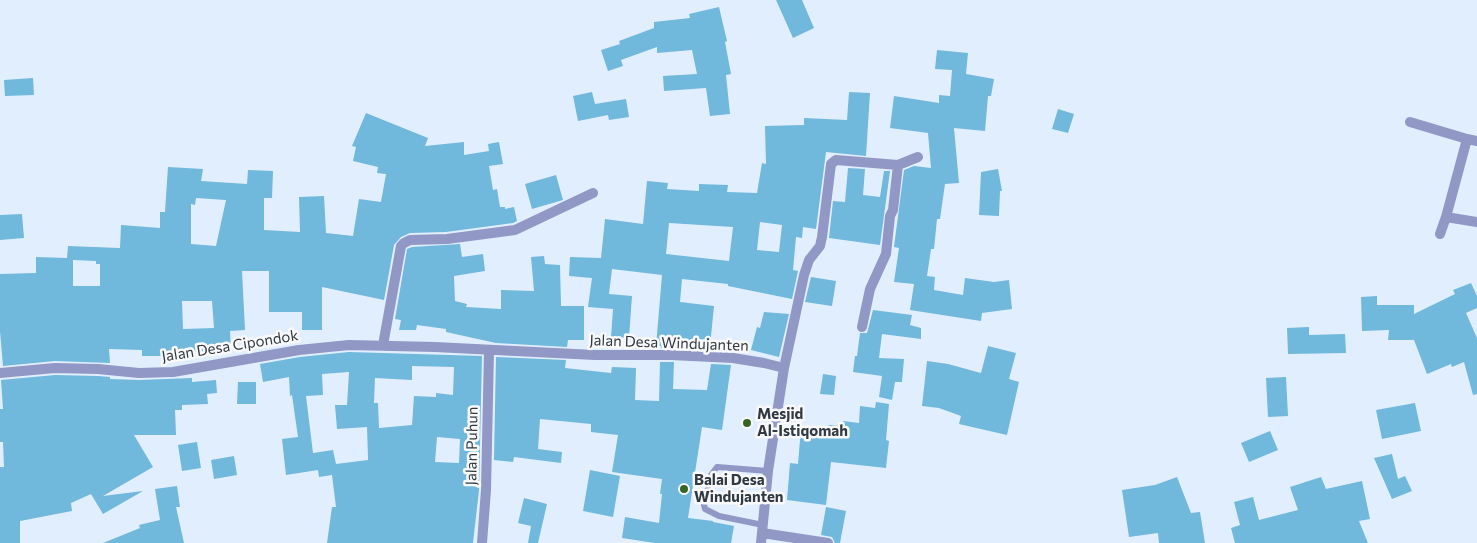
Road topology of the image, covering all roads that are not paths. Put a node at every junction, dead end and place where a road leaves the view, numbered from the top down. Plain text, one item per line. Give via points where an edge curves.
1 (1410, 122) dead end
2 (1472, 140) edge
3 (918, 158) dead end
4 (898, 165) junction
5 (593, 193) dead end
6 (1446, 217) junction
7 (1477, 222) edge
8 (1440, 234) dead end
9 (862, 327) dead end
10 (383, 345) junction
11 (435, 347) joint
12 (489, 350) junction
13 (784, 368) junction
14 (0, 373) edge
15 (768, 472) junction
16 (762, 534) edge
17 (482, 543) edge
18 (828, 543) edge

1 - 2 street
2 - 6 street
3 - 4 street
4 - 9 street via 886,254 870,289
4 - 13 street via 836,160 832,164 820,246 809,260 804,275
5 - 10 street via 515,230 404,243
6 - 7 street
6 - 8 street
10 - 11 street, Jalan Desa Cipondok
10 - 14 street, Jalan Desa Cipondok via 299,350 173,372 55,368
11 - 12 street, Jalan Desa Windujanten
12 - 13 street, Jalan Desa Windujanten via 733,358
12 - 17 street, Jalan Puhun
13 - 15 street
15 - 16 street
15 - 16 lane via 717,467 711,475 704,505 705,509
16 - 18 street

